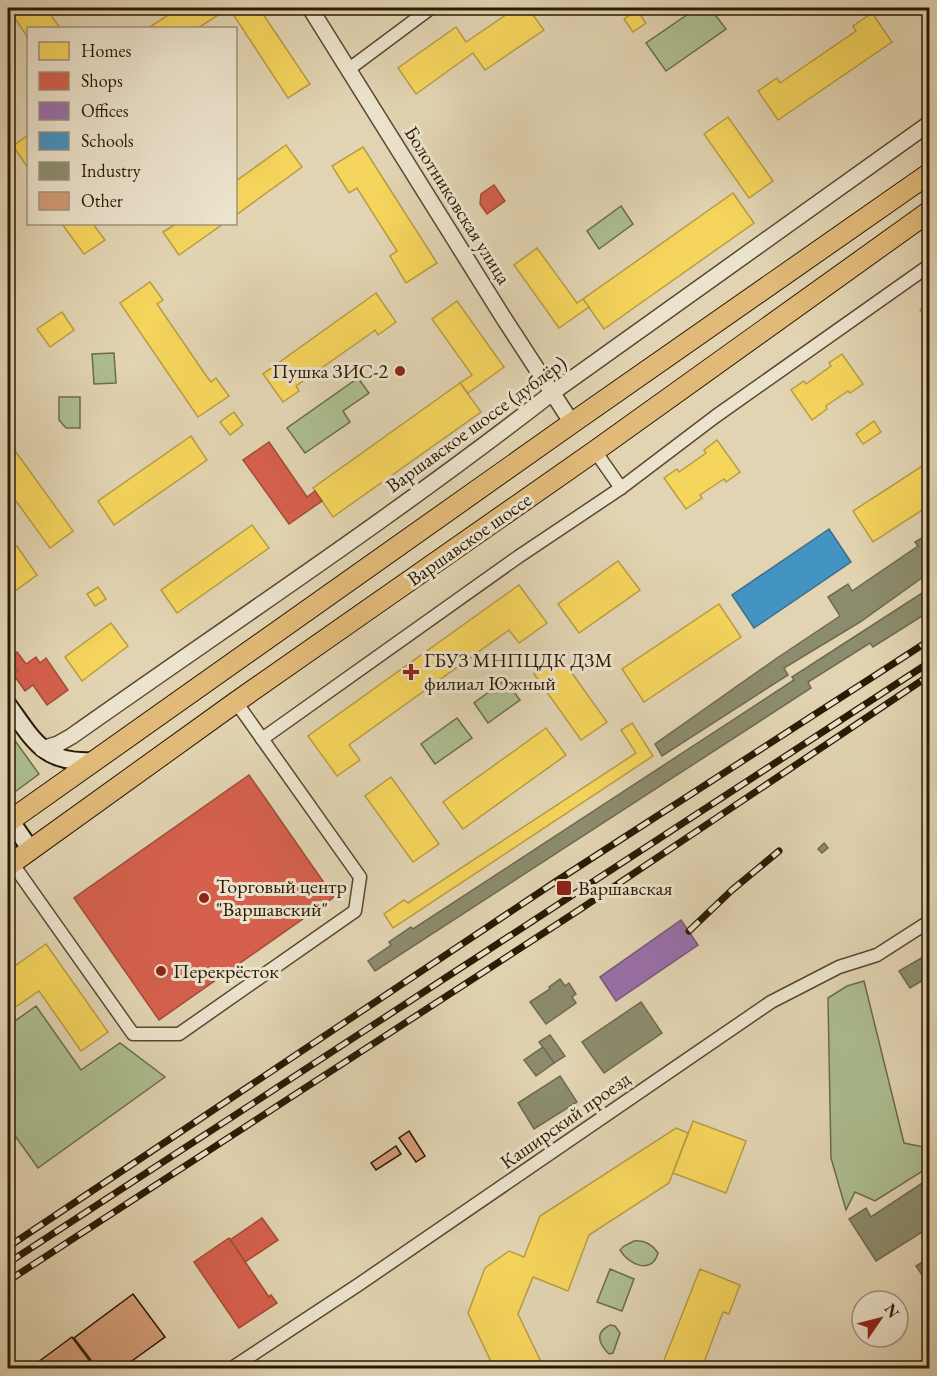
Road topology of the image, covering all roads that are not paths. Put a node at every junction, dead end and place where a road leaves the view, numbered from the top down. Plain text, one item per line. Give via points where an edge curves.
1 (310, 8) edge
2 (431, 8) edge
3 (349, 69) junction
4 (930, 123) edge
5 (930, 173) edge
6 (930, 211) edge
7 (930, 265) edge
8 (552, 393) junction
9 (572, 423) junction
10 (595, 451) junction
11 (621, 488) junction
12 (236, 702) junction
13 (8, 705) edge
14 (262, 739) junction
15 (42, 749) junction
16 (93, 761) junction
17 (8, 820) edge
18 (31, 850) junction
19 (10, 864) edge
20 (930, 921) edge
21 (231, 1368) edge

1 - 3 street, Болотниковская улица
2 - 3 street
3 - 8 street, Болотниковская улица
4 - 8 street, Варшавское шоссе (дублёр)
5 - 9 main road, Варшавское шоссе
6 - 10 main road, Варшавское шоссе
7 - 11 street
8 - 9 street, Болотниковская улица
8 - 15 street, Варшавское шоссе (дублёр) via 229,627 72,736
9 - 16 main road, Варшавское шоссе
10 - 11 street
10 - 12 main road, Варшавское шоссе
11 - 14 street
12 - 14 street
12 - 18 main road, Варшавское шоссе
13 - 15 main road
14 - 19 street via 360,877 355,911 179,1034 133,1034
15 - 16 main road via 60,759
16 - 17 main road, Варшавское шоссе
17 - 18 main road
18 - 19 main road, Варшавское шоссе
20 - 21 street, Каширский проезд via 877,955 839,967 765,1006 358,1286

